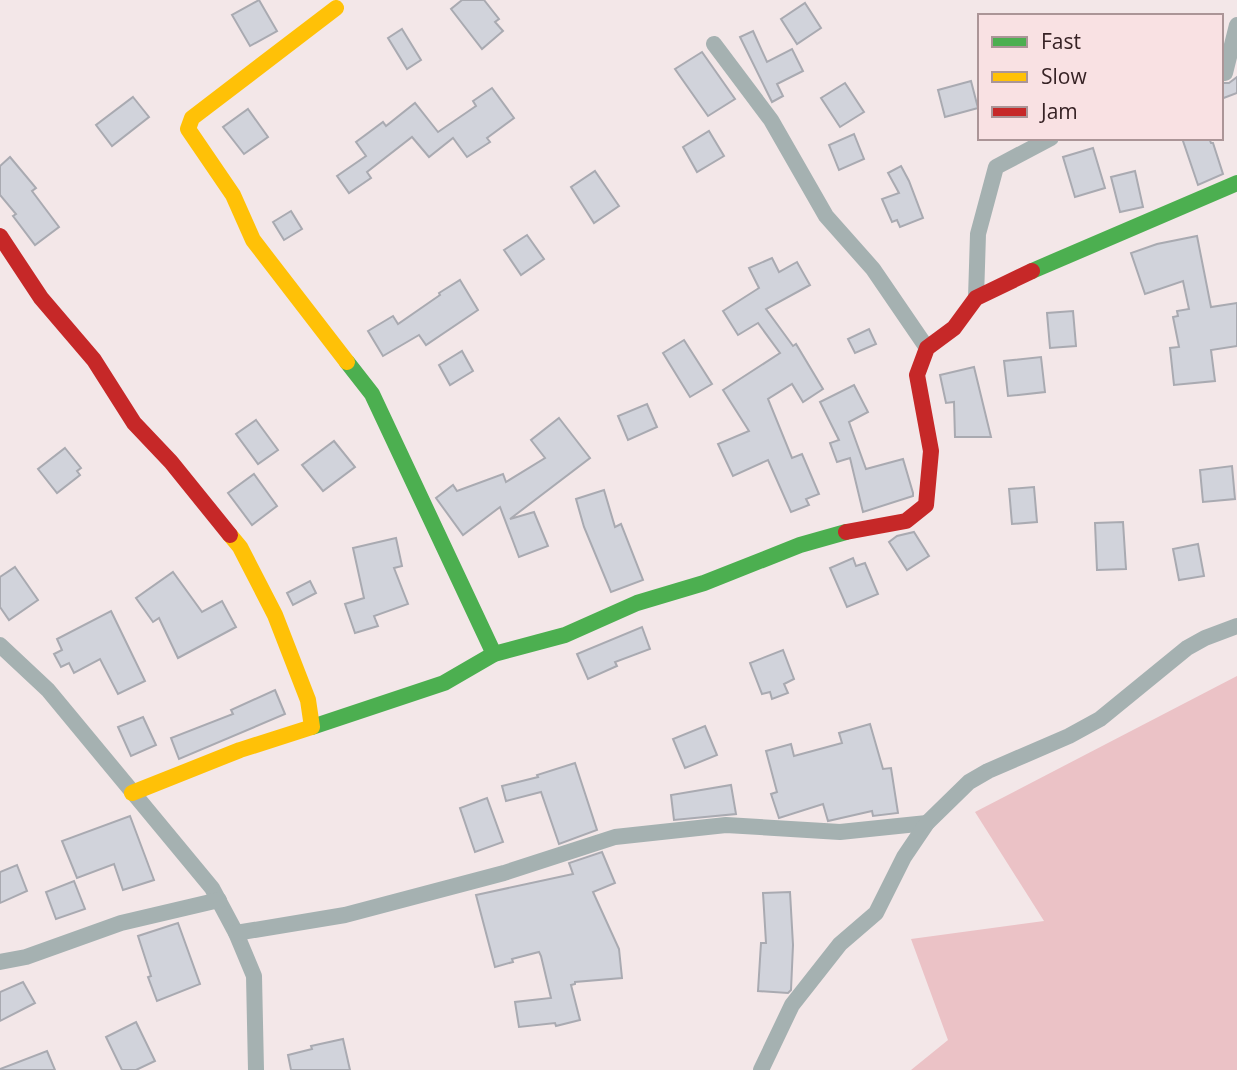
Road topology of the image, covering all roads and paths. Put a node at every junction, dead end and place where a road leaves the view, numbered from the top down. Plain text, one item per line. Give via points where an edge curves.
1 (336, 8) dead end
2 (1237, 25) edge
3 (714, 44) dead end
4 (1228, 72) edge
5 (1047, 140) edge
6 (1237, 183) edge
7 (0, 236) edge
8 (976, 298) junction
9 (927, 348) junction
10 (1237, 625) edge
11 (0, 645) edge
12 (494, 654) junction
13 (312, 726) junction
14 (132, 793) junction
15 (927, 823) junction
16 (219, 900) junction
17 (236, 933) junction
18 (0, 962) edge
19 (256, 1070) edge
20 (761, 1070) edge

1 - 12 street via 192,118 188,130 233,195 253,240 372,394
2 - 4 street
3 - 9 street via 771,120 825,216 873,269
5 - 8 street via 996,167 978,234
6 - 8 street
7 - 13 street via 41,298 94,360 134,423 240,547 275,615 308,700
8 - 9 street via 954,328
9 - 12 street via 917,375 931,451 926,505 906,521 859,528 800,545 704,583 637,603 565,635
10 - 15 street via 1187,648 1100,719 969,782
11 - 14 street via 48,690
12 - 13 street via 444,683
13 - 14 street
14 - 16 street
15 - 17 street via 840,832 726,825 615,837 504,873 345,915
15 - 20 street via 876,913 840,944 792,1004
16 - 17 street
16 - 18 street via 121,923
17 - 19 street via 254,976

